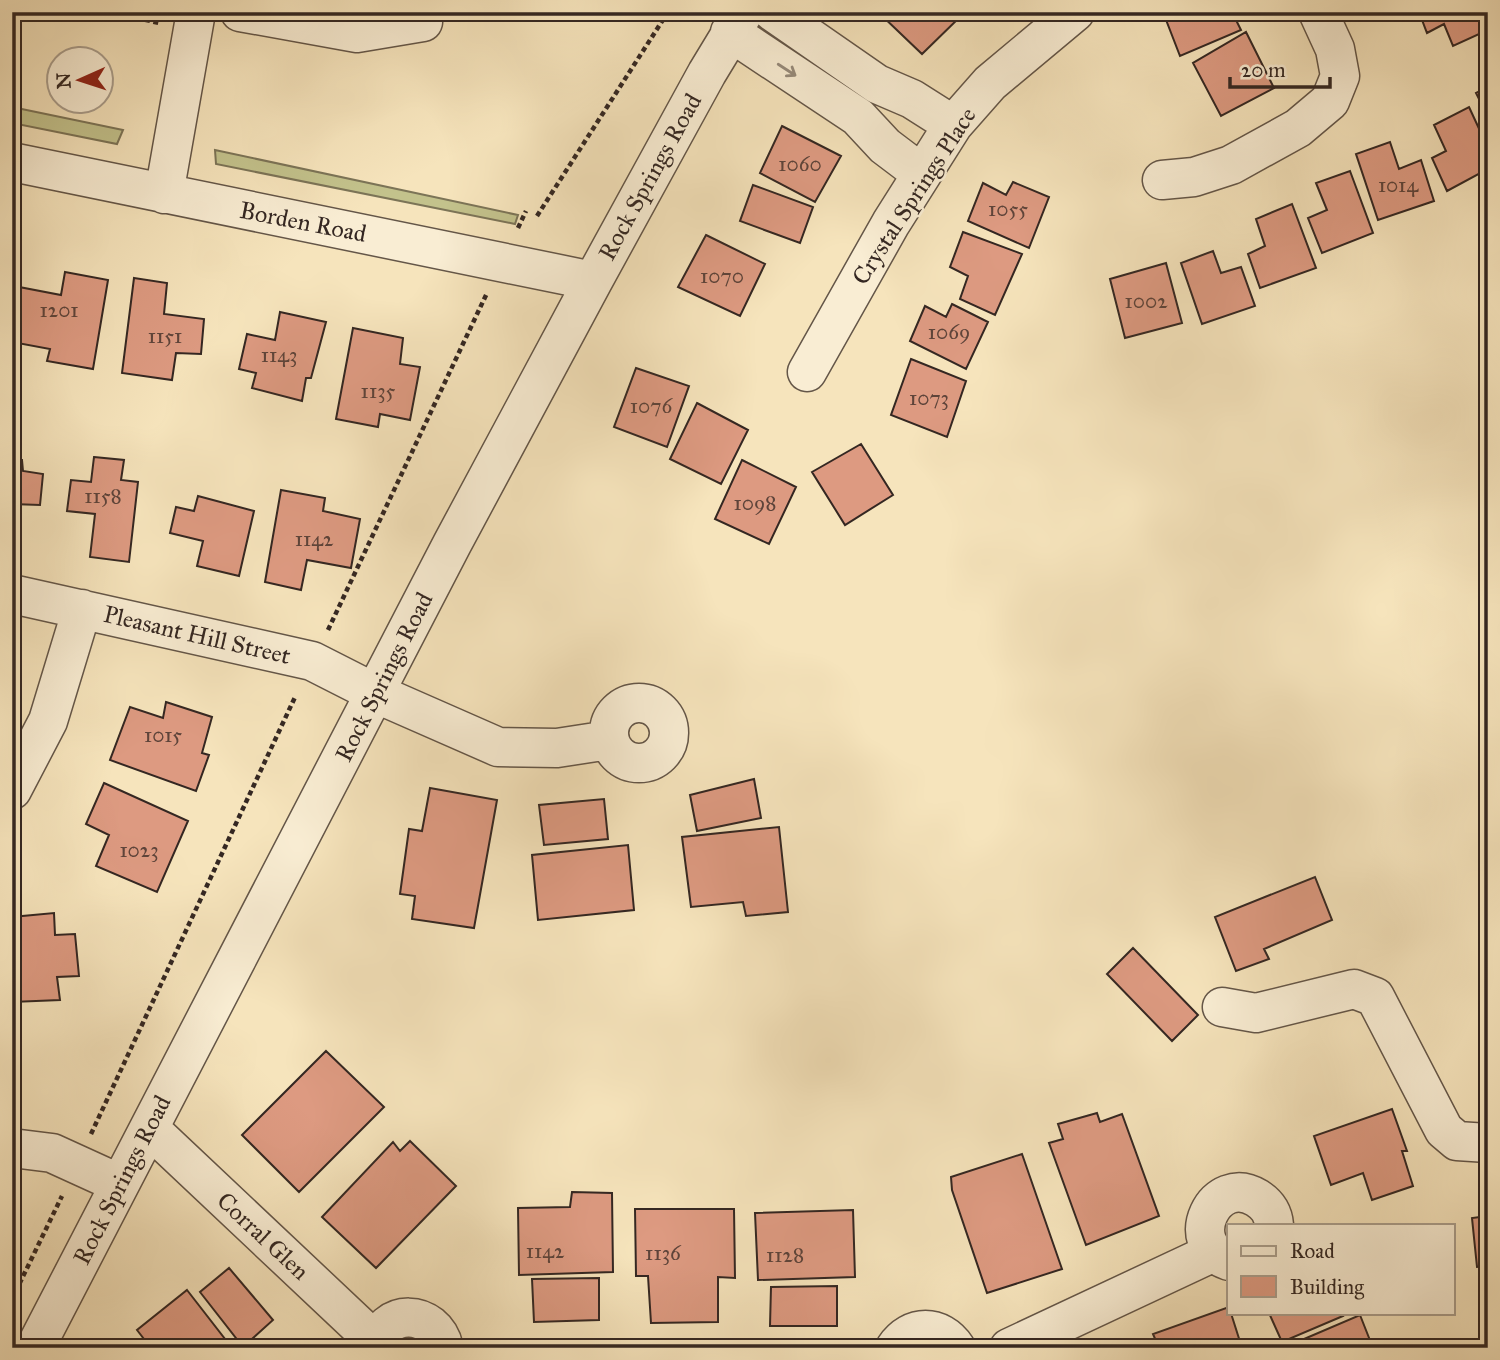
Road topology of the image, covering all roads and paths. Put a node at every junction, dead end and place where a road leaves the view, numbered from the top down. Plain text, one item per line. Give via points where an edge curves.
1 (196, 12) edge
2 (240, 12) edge
3 (668, 12) edge
4 (1075, 12) edge
5 (1318, 12) edge
6 (745, 17) edge
7 (422, 22) dead end
8 (895, 92) junction
9 (953, 125) junction
10 (870, 129) junction
11 (12, 162) edge
12 (922, 174) junction
13 (1162, 180) dead end
14 (164, 194) junction
15 (526, 211) dead end
16 (537, 216) dead end
17 (503, 262) junction
18 (593, 281) junction
19 (807, 372) dead end
20 (12, 594) edge
21 (82, 609) junction
22 (312, 662) junction
23 (375, 693) junction
24 (609, 740) dead end
25 (12, 790) edge
26 (1222, 1007) dead end
27 (149, 1128) junction
28 (89, 1139) dead end
29 (1488, 1143) edge
30 (12, 1148) edge
31 (120, 1184) junction
32 (65, 1189) dead end
33 (1274, 1224) edge
34 (1221, 1257) edge
35 (12, 1299) edge
36 (377, 1345) edge
37 (35, 1348) edge
38 (444, 1348) edge
39 (895, 1348) edge
40 (956, 1348) edge
41 (1009, 1348) edge

1 - 14 street
2 - 7 street via 357,33
3 - 16 path
4 - 9 street, Crystal Springs Place via 990,83
5 - 13 street via 1335,49 1340,76 1330,101 1298,128 1231,165 1194,177
6 - 8 street
6 -> 10 street
6 - 18 street, Rock Springs Road
8 - 9 street
8 - 10 street
9 - 12 street, Crystal Springs Place
10 - 12 street
11 - 14 street, Borden Road
12 - 19 street, Crystal Springs Place
14 - 17 street, Borden Road
15 - 17 path
17 - 18 street, Borden Road
17 - 22 path
18 - 23 street, Rock Springs Road
20 - 21 street, Pleasant Hill Street
21 - 22 street, Pleasant Hill Street
21 - 25 street via 48,721
22 - 23 street, Pleasant Hill Street
22 - 28 path
23 - 24 street, Pleasant Hill Street via 498,747 557,748
23 - 27 street, Rock Springs Road
26 - 29 street via 1256,1013 1354,989 1375,997 1444,1130 1457,1141
27 - 31 street, Rock Springs Road
27 - 36 street, Corral Glen
30 - 31 street via 52,1153
31 - 37 street, Rock Springs Road
32 - 35 path
33 - 34 street via 1270,1210 1252,1195 1229,1194 1219,1200 1210,1209 1205,1231 1208,1243
34 - 41 street
36 - 38 street, Corral Glen via 388,1325 408,1317 428,1322
39 - 40 street via 911,1332 931,1329 950,1339

